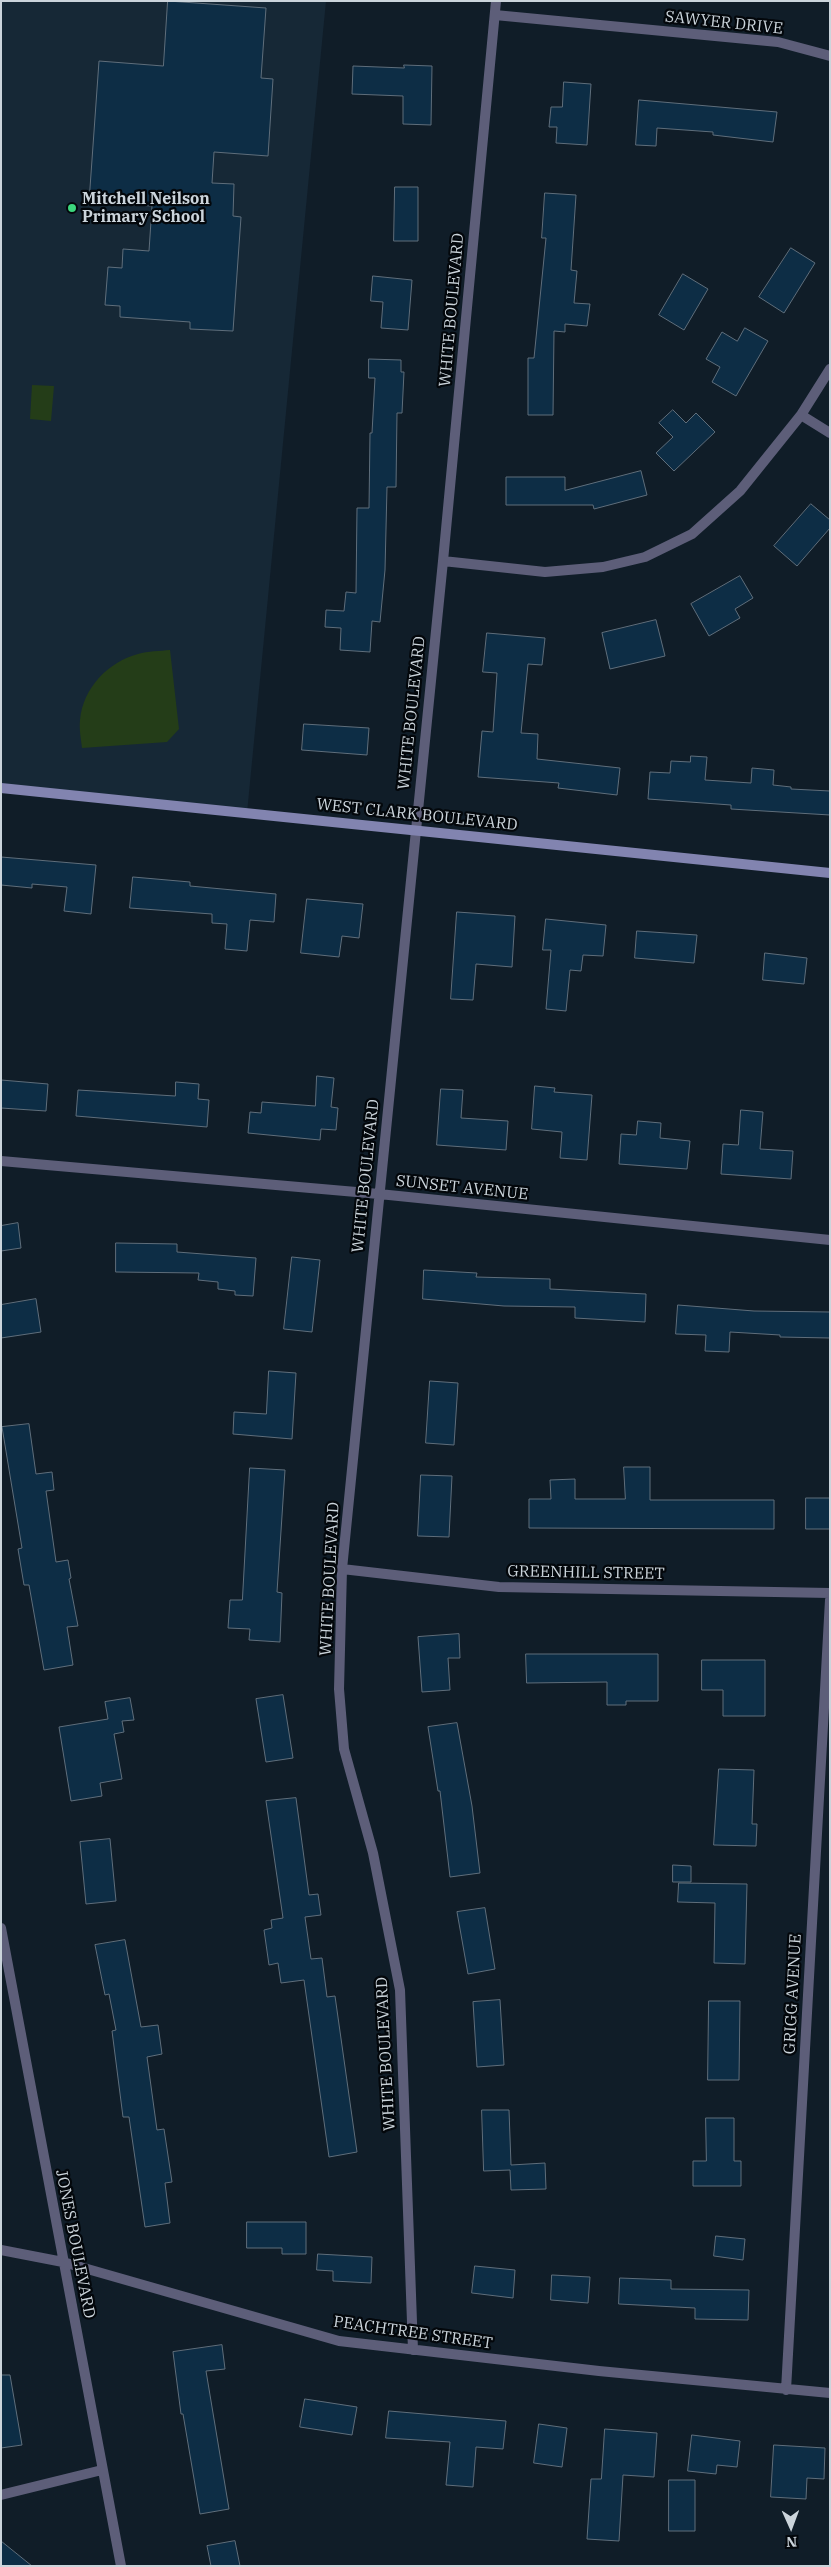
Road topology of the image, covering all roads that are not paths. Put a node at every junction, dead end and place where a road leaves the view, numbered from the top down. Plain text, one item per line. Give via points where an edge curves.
1 (496, 1) edge
2 (495, 15) junction
3 (830, 56) edge
4 (830, 369) edge
5 (801, 415) junction
6 (830, 433) edge
7 (443, 561) junction
8 (1, 788) edge
9 (415, 830) junction
10 (830, 873) edge
11 (1, 1161) edge
12 (379, 1194) junction
13 (830, 1240) edge
14 (342, 1569) junction
15 (830, 1593) edge
16 (830, 1600) edge
17 (1, 1928) edge
18 (1, 2250) edge
19 (63, 2262) junction
20 (413, 2350) junction
21 (786, 2390) junction
22 (830, 2393) edge
23 (102, 2470) junction
24 (1, 2495) edge
25 (120, 2566) edge

1 - 2 street, WHITE BOULEVARD
2 - 3 street, SAWYER DRIVE via 778,42
2 - 7 street, WHITE BOULEVARD
4 - 5 street
5 - 6 street
5 - 7 street via 740,491 692,534 645,556 603,568 545,572
7 - 9 street, WHITE BOULEVARD
8 - 9 street, WEST CLARK BOULEVARD
9 - 10 street, WEST CLARK BOULEVARD
9 - 12 street, WHITE BOULEVARD
11 - 12 street, SUNSET AVENUE
12 - 13 street, SUNSET AVENUE
12 - 14 street, WHITE BOULEVARD
14 - 15 street, GREENHILL STREET via 499,1587
14 - 20 street, WHITE BOULEVARD via 339,1689 344,1749 373,1853 400,1990
16 - 21 street, GRIGG AVENUE
17 - 19 street, JONES BOULEVARD
18 - 19 street, PEACHTREE STREET
19 - 20 street, PEACHTREE STREET via 339,2341
19 - 23 street, JONES BOULEVARD
20 - 21 street, PEACHTREE STREET
21 - 22 street, PEACHTREE STREET
23 - 24 street
23 - 25 street, JONES BOULEVARD

